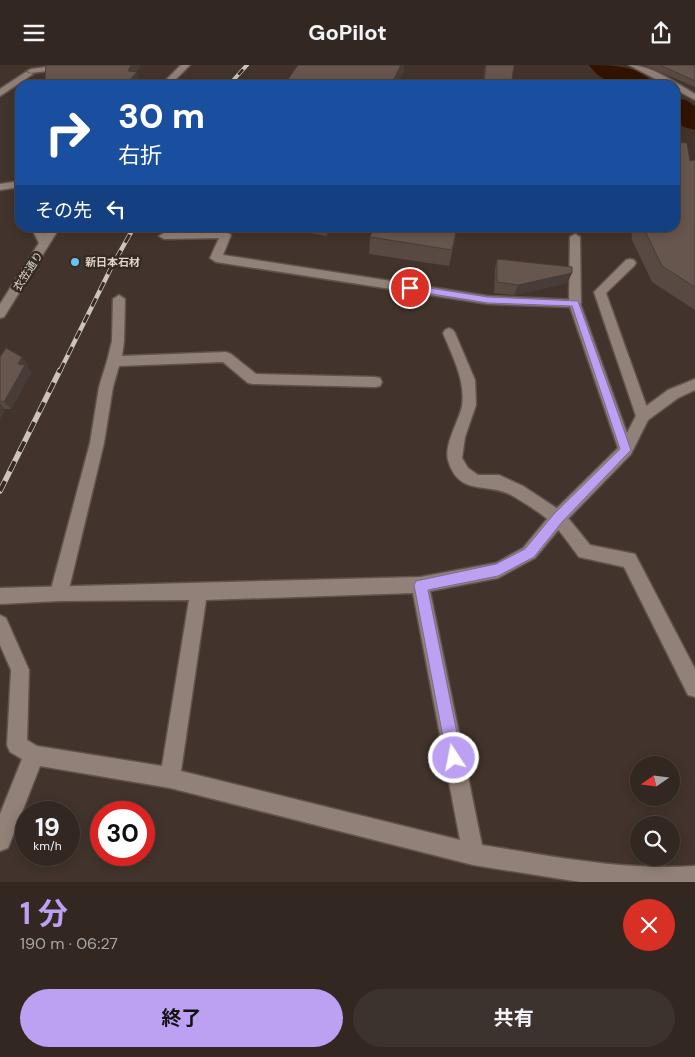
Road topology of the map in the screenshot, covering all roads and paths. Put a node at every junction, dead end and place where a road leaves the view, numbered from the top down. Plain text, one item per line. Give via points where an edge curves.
1 (81, 65) edge
2 (186, 65) edge
3 (633, 65) edge
4 (30, 70) edge
5 (17, 80) edge
6 (170, 80) edge
7 (662, 80) edge
8 (15, 82) edge
9 (680, 89) edge
10 (0, 93) edge
11 (695, 97) edge
12 (15, 185) edge
13 (0, 187) edge
14 (38, 232) edge
15 (52, 232) edge
16 (164, 236) dead end
17 (575, 237) dead end
18 (45, 245) junction
19 (630, 263) dead end
20 (119, 299) dead end
21 (575, 303) junction
22 (0, 314) edge
23 (449, 333) dead end
24 (114, 361) junction
25 (376, 382) dead end
26 (695, 384) edge
27 (643, 416) junction
28 (626, 450) junction
29 (558, 518) junction
30 (420, 585) junction
31 (199, 592) junction
32 (59, 593) junction
33 (0, 596) edge
34 (0, 624) edge
35 (695, 688) edge
36 (34, 755) junction
37 (170, 778) junction
38 (0, 840) edge
39 (473, 853) junction
40 (695, 877) edge
41 (599, 878) edge
42 (668, 880) edge

1 - 4 street
2 - 6 street
3 - 7 street
4 - 5 street
8 - 10 street
9 - 11 street
12 - 13 street
14 - 18 street
15 - 18 street, 衣笠通り
16 - 21 street via 226,235 216,258 488,300
17 - 21 street
18 - 22 street, 衣笠通り
19 - 27 street via 600,292
20 - 24 street
21 - 28 street
23 - 29 street via 468,380 469,405 458,437 455,459 475,482 498,482 518,491
24 - 25 street via 226,357 253,379
24 - 32 street
26 - 27 street via 673,394
27 - 28 street
28 - 29 street
29 - 30 street via 529,553 498,570
29 - 35 street via 586,552 628,560
30 - 31 street
30 - 39 street
31 - 32 street
31 - 37 street
32 - 33 street
34 - 36 street via 20,670 17,745
36 - 37 street
36 - 38 street
37 - 39 street
39 - 41 street
40 - 42 street
41 - 42 street

